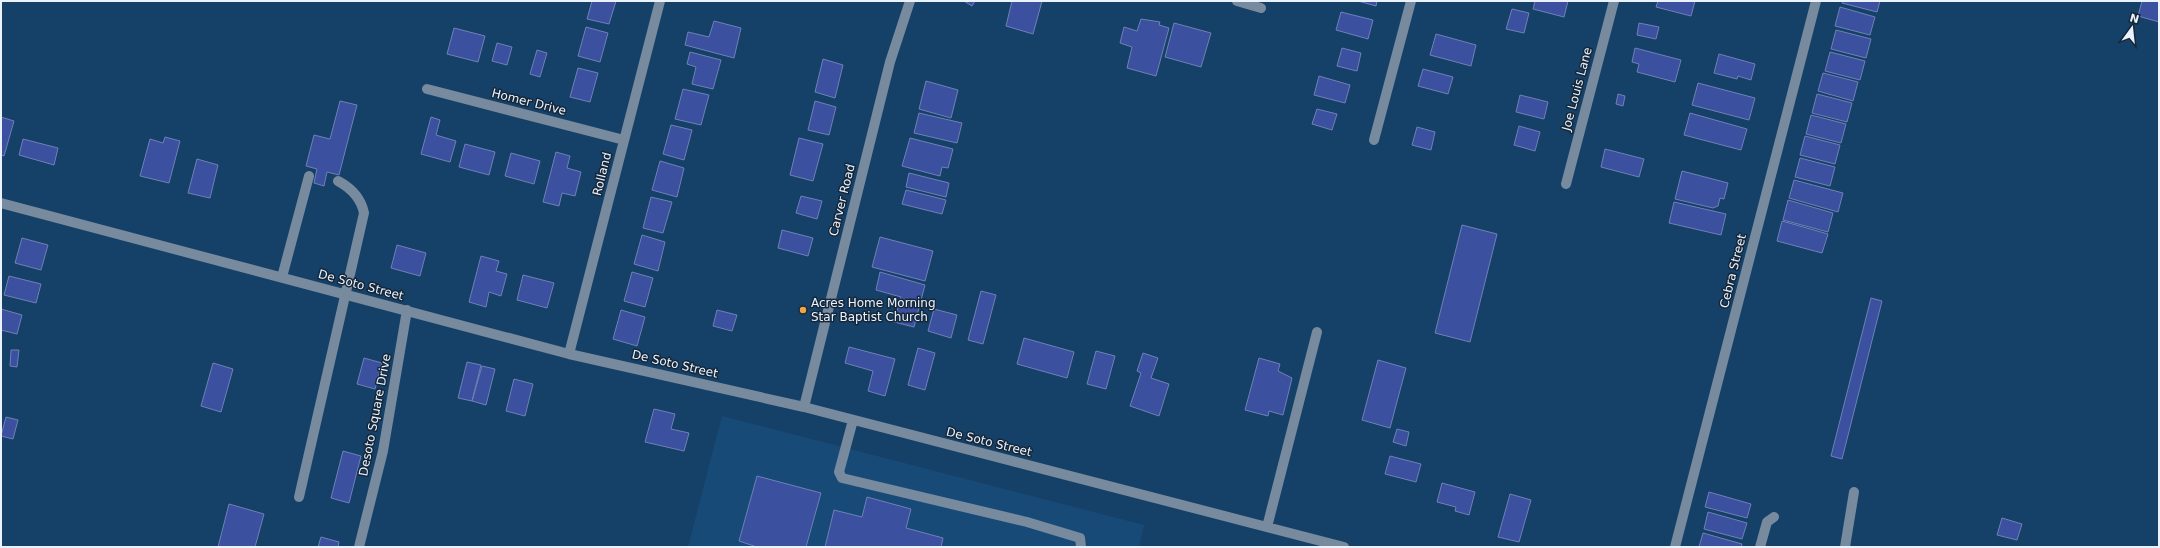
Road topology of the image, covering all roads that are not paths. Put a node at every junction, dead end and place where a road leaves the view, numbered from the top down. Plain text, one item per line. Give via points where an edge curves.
1 (660, 1) edge
2 (910, 1) edge
3 (1237, 1) edge
4 (1411, 1) edge
5 (1614, 1) edge
6 (1816, 1) edge
7 (1261, 8) dead end
8 (426, 89) dead end
9 (624, 140) junction
10 (1374, 140) dead end
11 (309, 176) dead end
12 (338, 181) dead end
13 (1566, 184) dead end
14 (1, 203) edge
15 (282, 277) junction
16 (347, 294) junction
17 (406, 310) junction
18 (1317, 332) dead end
19 (569, 354) junction
20 (804, 407) junction
21 (852, 420) junction
22 (1854, 492) dead end
23 (299, 497) dead end
24 (1774, 517) dead end
25 (1267, 527) junction
26 (359, 547) edge
27 (1081, 547) edge
28 (1344, 547) edge
29 (1675, 547) edge
30 (1760, 547) edge
31 (1845, 547) edge

1 - 9 street, Rolland
2 - 20 street, Carver Road via 890,62
3 - 7 street
4 - 10 street
5 - 13 street, Joe Louis Lane
6 - 29 street, Cebra Street
8 - 9 street, Homer Drive
9 - 19 street, Rolland
11 - 15 street
12 - 16 street via 352,190 364,213
14 - 15 street, De Soto Street
15 - 16 street, De Soto Street
16 - 17 street, De Soto Street
16 - 23 street
17 - 19 street, De Soto Street
17 - 26 street, Desoto Square Drive via 383,451
18 - 25 street
19 - 20 street, De Soto Street
20 - 21 street, De Soto Street
21 - 25 street, De Soto Street
21 - 27 street via 839,472 842,478 1027,522 1080,538
22 - 31 street
24 - 30 street via 1767,522
25 - 28 street, De Soto Street

